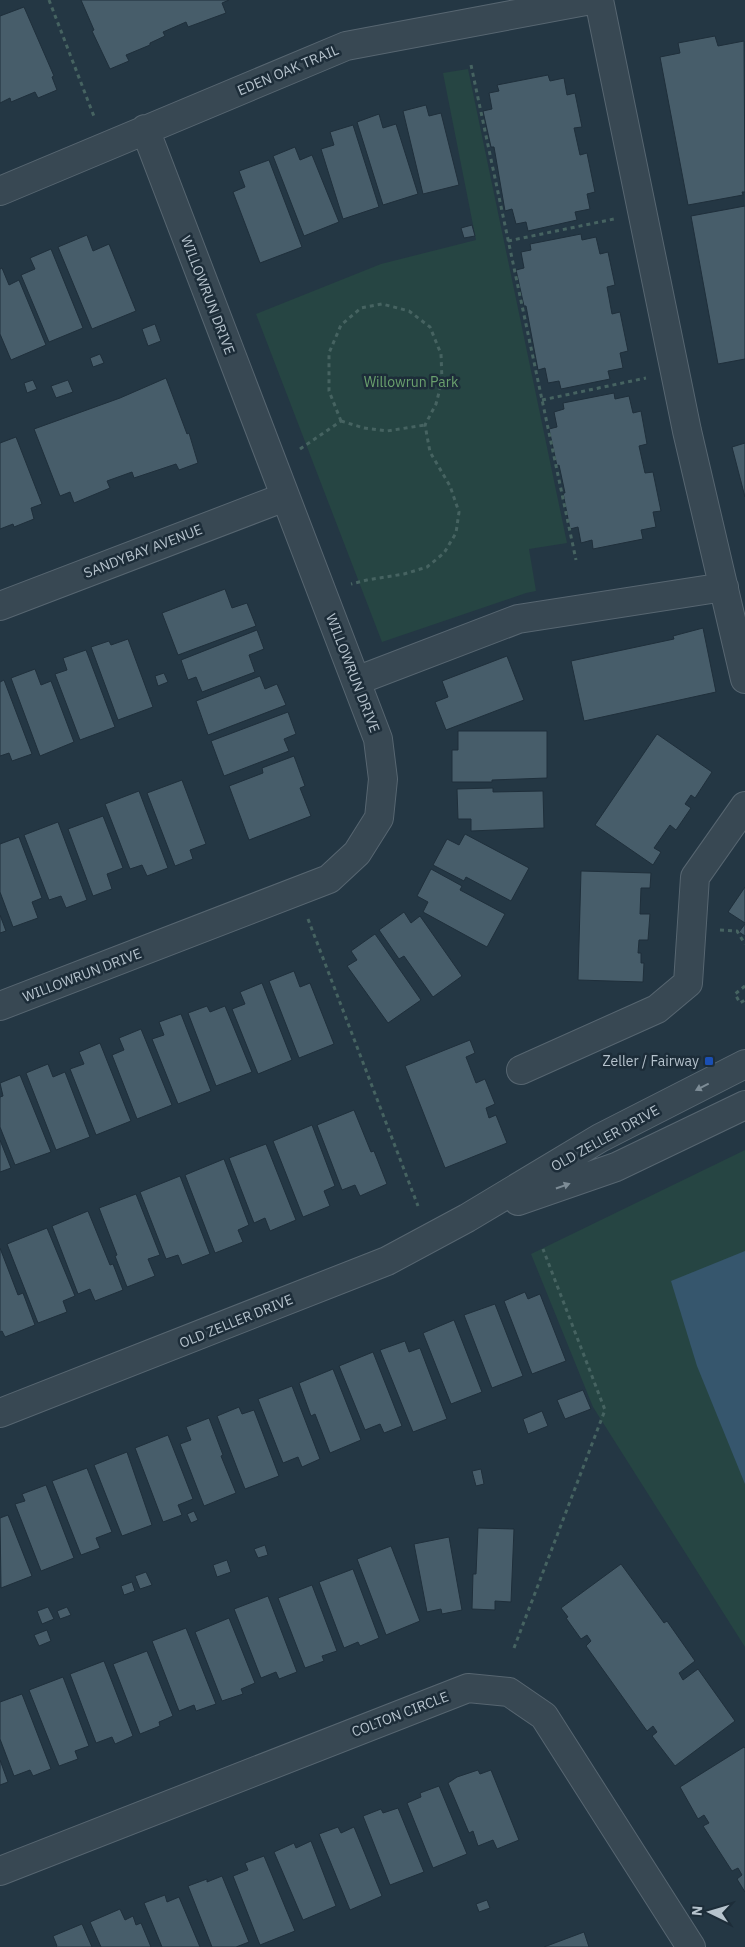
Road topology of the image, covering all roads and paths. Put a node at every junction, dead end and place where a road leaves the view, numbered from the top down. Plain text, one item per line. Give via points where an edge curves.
1 (49, 0) edge
2 (591, 0) edge
3 (599, 0) edge
4 (483, 10) edge
5 (471, 65) dead end
6 (96, 121) dead end
7 (145, 129) junction
8 (0, 191) edge
9 (622, 217) dead end
10 (508, 241) junction
11 (647, 378) dead end
12 (542, 400) junction
13 (341, 420) junction
14 (425, 425) junction
15 (273, 464) junction
16 (285, 497) junction
17 (576, 560) dead end
18 (724, 587) junction
19 (324, 597) junction
20 (0, 606) edge
21 (745, 679) edge
22 (356, 681) junction
23 (745, 806) edge
24 (306, 914) dead end
25 (710, 929) dead end
26 (745, 944) edge
27 (745, 986) edge
28 (745, 1000) edge
29 (0, 1006) edge
30 (745, 1064) edge
31 (522, 1070) dead end
32 (745, 1105) edge
33 (418, 1206) dead end
34 (467, 1218) junction
35 (543, 1249) dead end
36 (0, 1413) edge
37 (514, 1648) dead end
38 (0, 1871) edge
39 (691, 1947) edge

1 - 6 path
2 - 4 street, EDEN OAK TRAIL
3 - 18 street via 687,431
4 - 7 street, EDEN OAK TRAIL via 346,46
5 - 10 path
7 - 8 street, EDEN OAK TRAIL
7 - 15 street, WILLOWRUN DRIVE
9 - 10 path
10 - 12 path
11 - 12 path
12 - 17 path
13 - 14 path via 387,431
13 - 14 path via 329,392 329,353 341,325 361,308 382,304 409,311 430,327 441,354 442,381 436,404
13 - 15 path via 303,448
14 - 19 path via 430,452 450,486 460,512 452,540 444,553 427,567 355,582
15 - 16 street, WILLOWRUN DRIVE
16 - 19 street, WILLOWRUN DRIVE
16 - 20 street, SANDYBAY AVENUE
18 - 21 street
18 - 22 street via 518,619
19 - 22 street, WILLOWRUN DRIVE
22 - 29 street, WILLOWRUN DRIVE via 378,739 383,779 379,818 357,853 329,879
23 - 31 street via 695,877 688,983 657,1010
24 - 33 path
25 - 26 path via 737,931
27 - 28 path via 735,994 740,1004
30 -> 34 street, OLD ZELLER DRIVE via 600,1138
34 -> 32 street, OLD ZELLER DRIVE via 616,1167
34 - 36 street, OLD ZELLER DRIVE via 387,1261
35 - 37 path via 605,1410
38 - 39 street, COLTON CIRCLE via 468,1688 509,1692 544,1716

